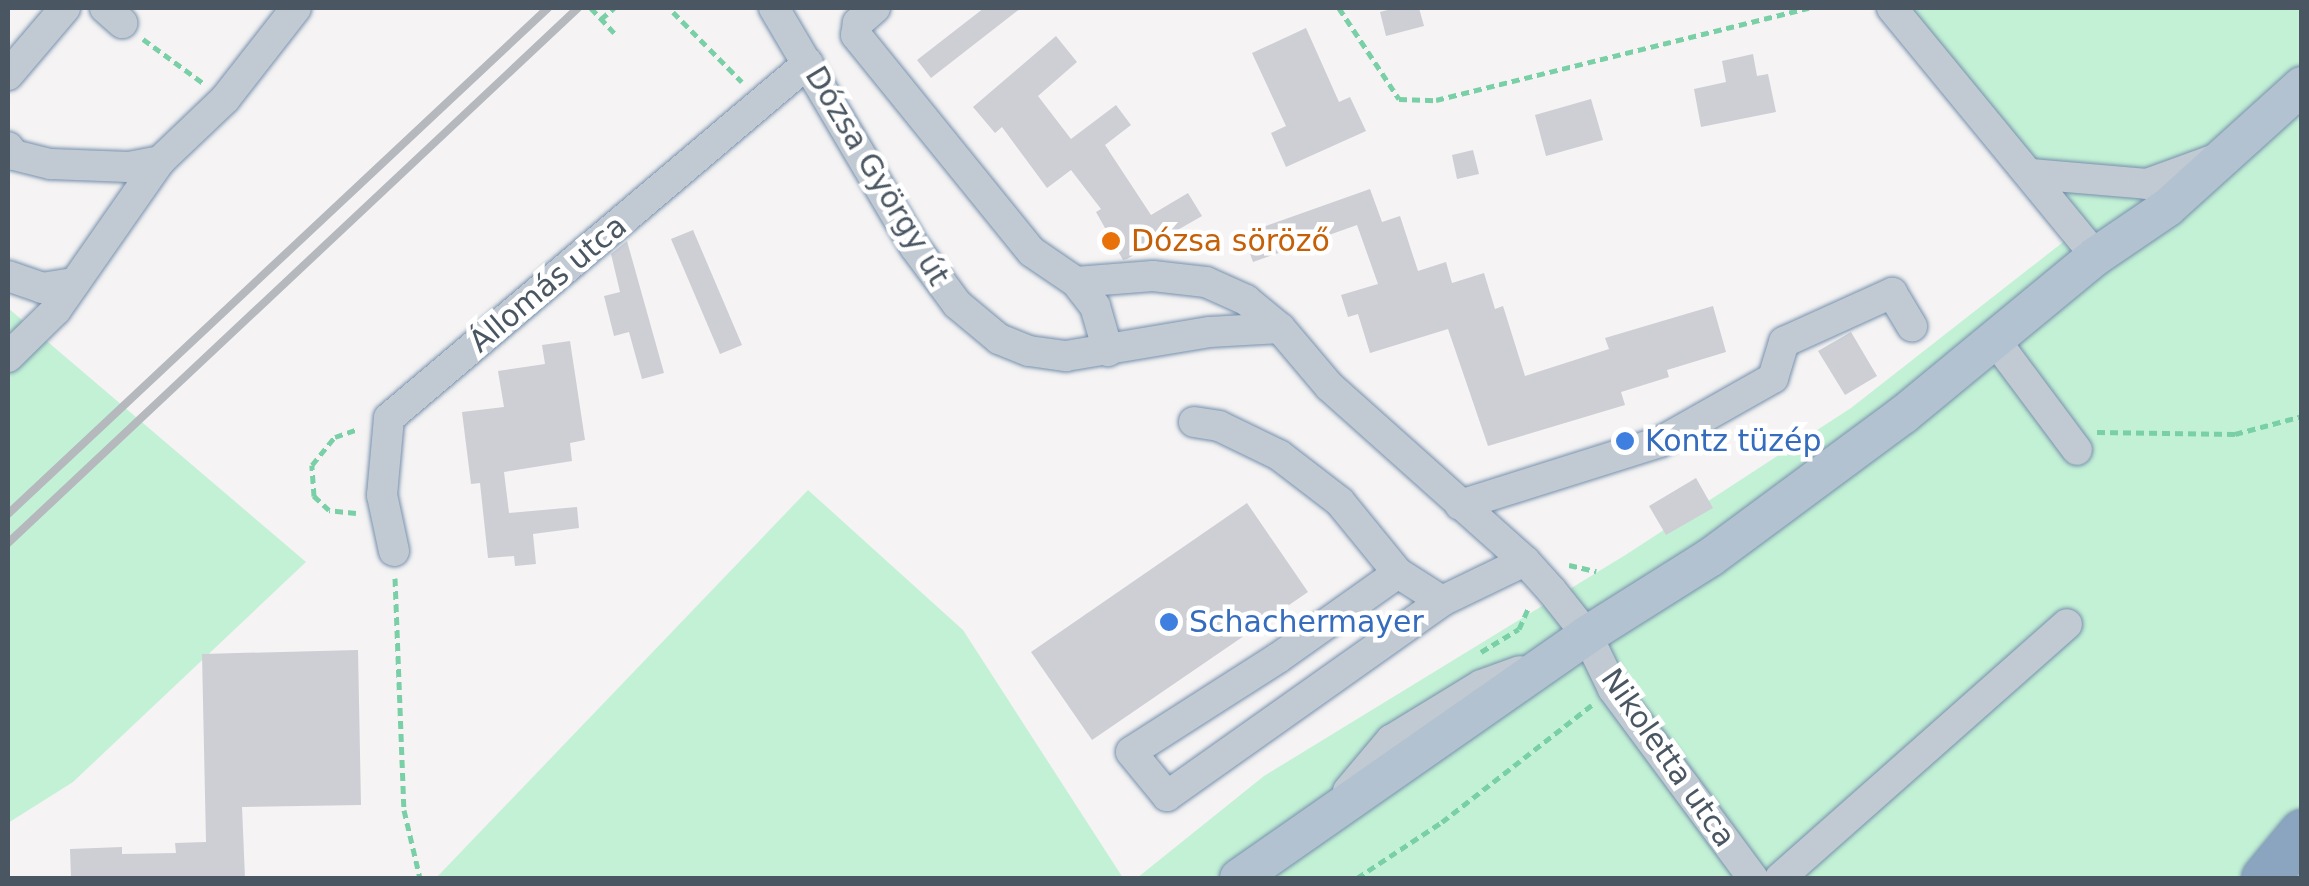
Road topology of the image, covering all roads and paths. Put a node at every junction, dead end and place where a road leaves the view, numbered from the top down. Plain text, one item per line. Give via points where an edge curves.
1 (65, 8) edge
2 (296, 8) edge
3 (591, 8) edge
4 (614, 8) edge
5 (875, 8) edge
6 (1339, 8) edge
7 (1810, 8) edge
8 (1892, 8) edge
9 (674, 12) dead end
10 (788, 13) edge
11 (113, 15) edge
12 (602, 19) junction
13 (614, 33) dead end
14 (808, 63) junction
15 (756, 72) dead end
16 (8, 75) edge
17 (2302, 86) edge
18 (753, 94) junction
19 (225, 100) junction
20 (10, 153) edge
21 (2225, 156) junction
22 (160, 162) junction
23 (2031, 174) junction
24 (2096, 256) junction
25 (8, 276) edge
26 (1076, 282) junction
27 (75, 284) junction
28 (1912, 326) dead end
29 (1280, 328) junction
30 (1995, 340) junction
31 (1108, 352) junction
32 (8, 357) edge
33 (2302, 416) edge
34 (389, 418) junction
35 (1194, 422) dead end
36 (2068, 440) joint
37 (382, 495) junction
38 (1460, 505) junction
39 (394, 551) joint
40 (1525, 561) junction
41 (1580, 570) dead end
42 (1398, 573) junction
43 (1552, 590) junction
44 (1442, 601) junction
45 (2067, 624) dead end
46 (1587, 635) junction
47 (1468, 660) dead end
48 (1613, 689) junction
49 (2302, 832) edge
50 (420, 878) edge
51 (1239, 878) edge
52 (1357, 878) edge
53 (1753, 878) edge
54 (1780, 878) edge
55 (2264, 878) edge

1 - 16 street
2 - 19 street
3 - 12 path
4 - 12 path
5 - 26 street, Dózsa György út via 858,23 856,35 1032,252
6 - 7 path via 1399,99 1436,100
8 - 23 street
9 - 18 path
10 - 14 street, Dózsa György út
11 - 19 path
12 - 13 path
14 - 18 street, Állomás utca
14 - 31 street, Dózsa György út via 915,247 957,304 999,340 1029,351
15 - 18 path
17 - 21 main road
18 - 34 street, Állomás utca
19 - 22 street
20 - 22 street via 51,164
21 - 23 street via 2146,184
21 - 24 main road via 2168,207
22 - 27 street
23 - 24 street
24 - 30 main road
25 - 27 street via 42,288
26 - 29 street via 1153,276 1206,282 1246,300
26 - 31 street, Dózsa György út via 1095,306
27 - 32 street
28 - 38 street via 1892,293 1784,342 1773,378 1660,442
29 - 31 street, Dózsa György út via 1210,332
29 - 38 street via 1330,386
30 - 36 street
30 - 46 main road via 1711,556
33 - 36 path via 2235,434
34 - 37 street
34 - 37 path via 335,438 312,465 314,496 329,510 356,513
35 - 42 street via 1246,436 1312,478
37 - 39 street
38 - 40 street
39 - 50 path via 404,810
40 - 43 street
40 - 44 street
41 - 43 path
42 - 44 street
42 - 44 street via 1131,752 1167,796
43 - 46 street
43 - 47 path via 1525,610 1519,629
45 - 54 street
46 - 48 street, Nikoletta utca
46 - 51 main road
48 - 52 path via 1442,822
48 - 53 street, Nikoletta utca
49 - 55 highway

